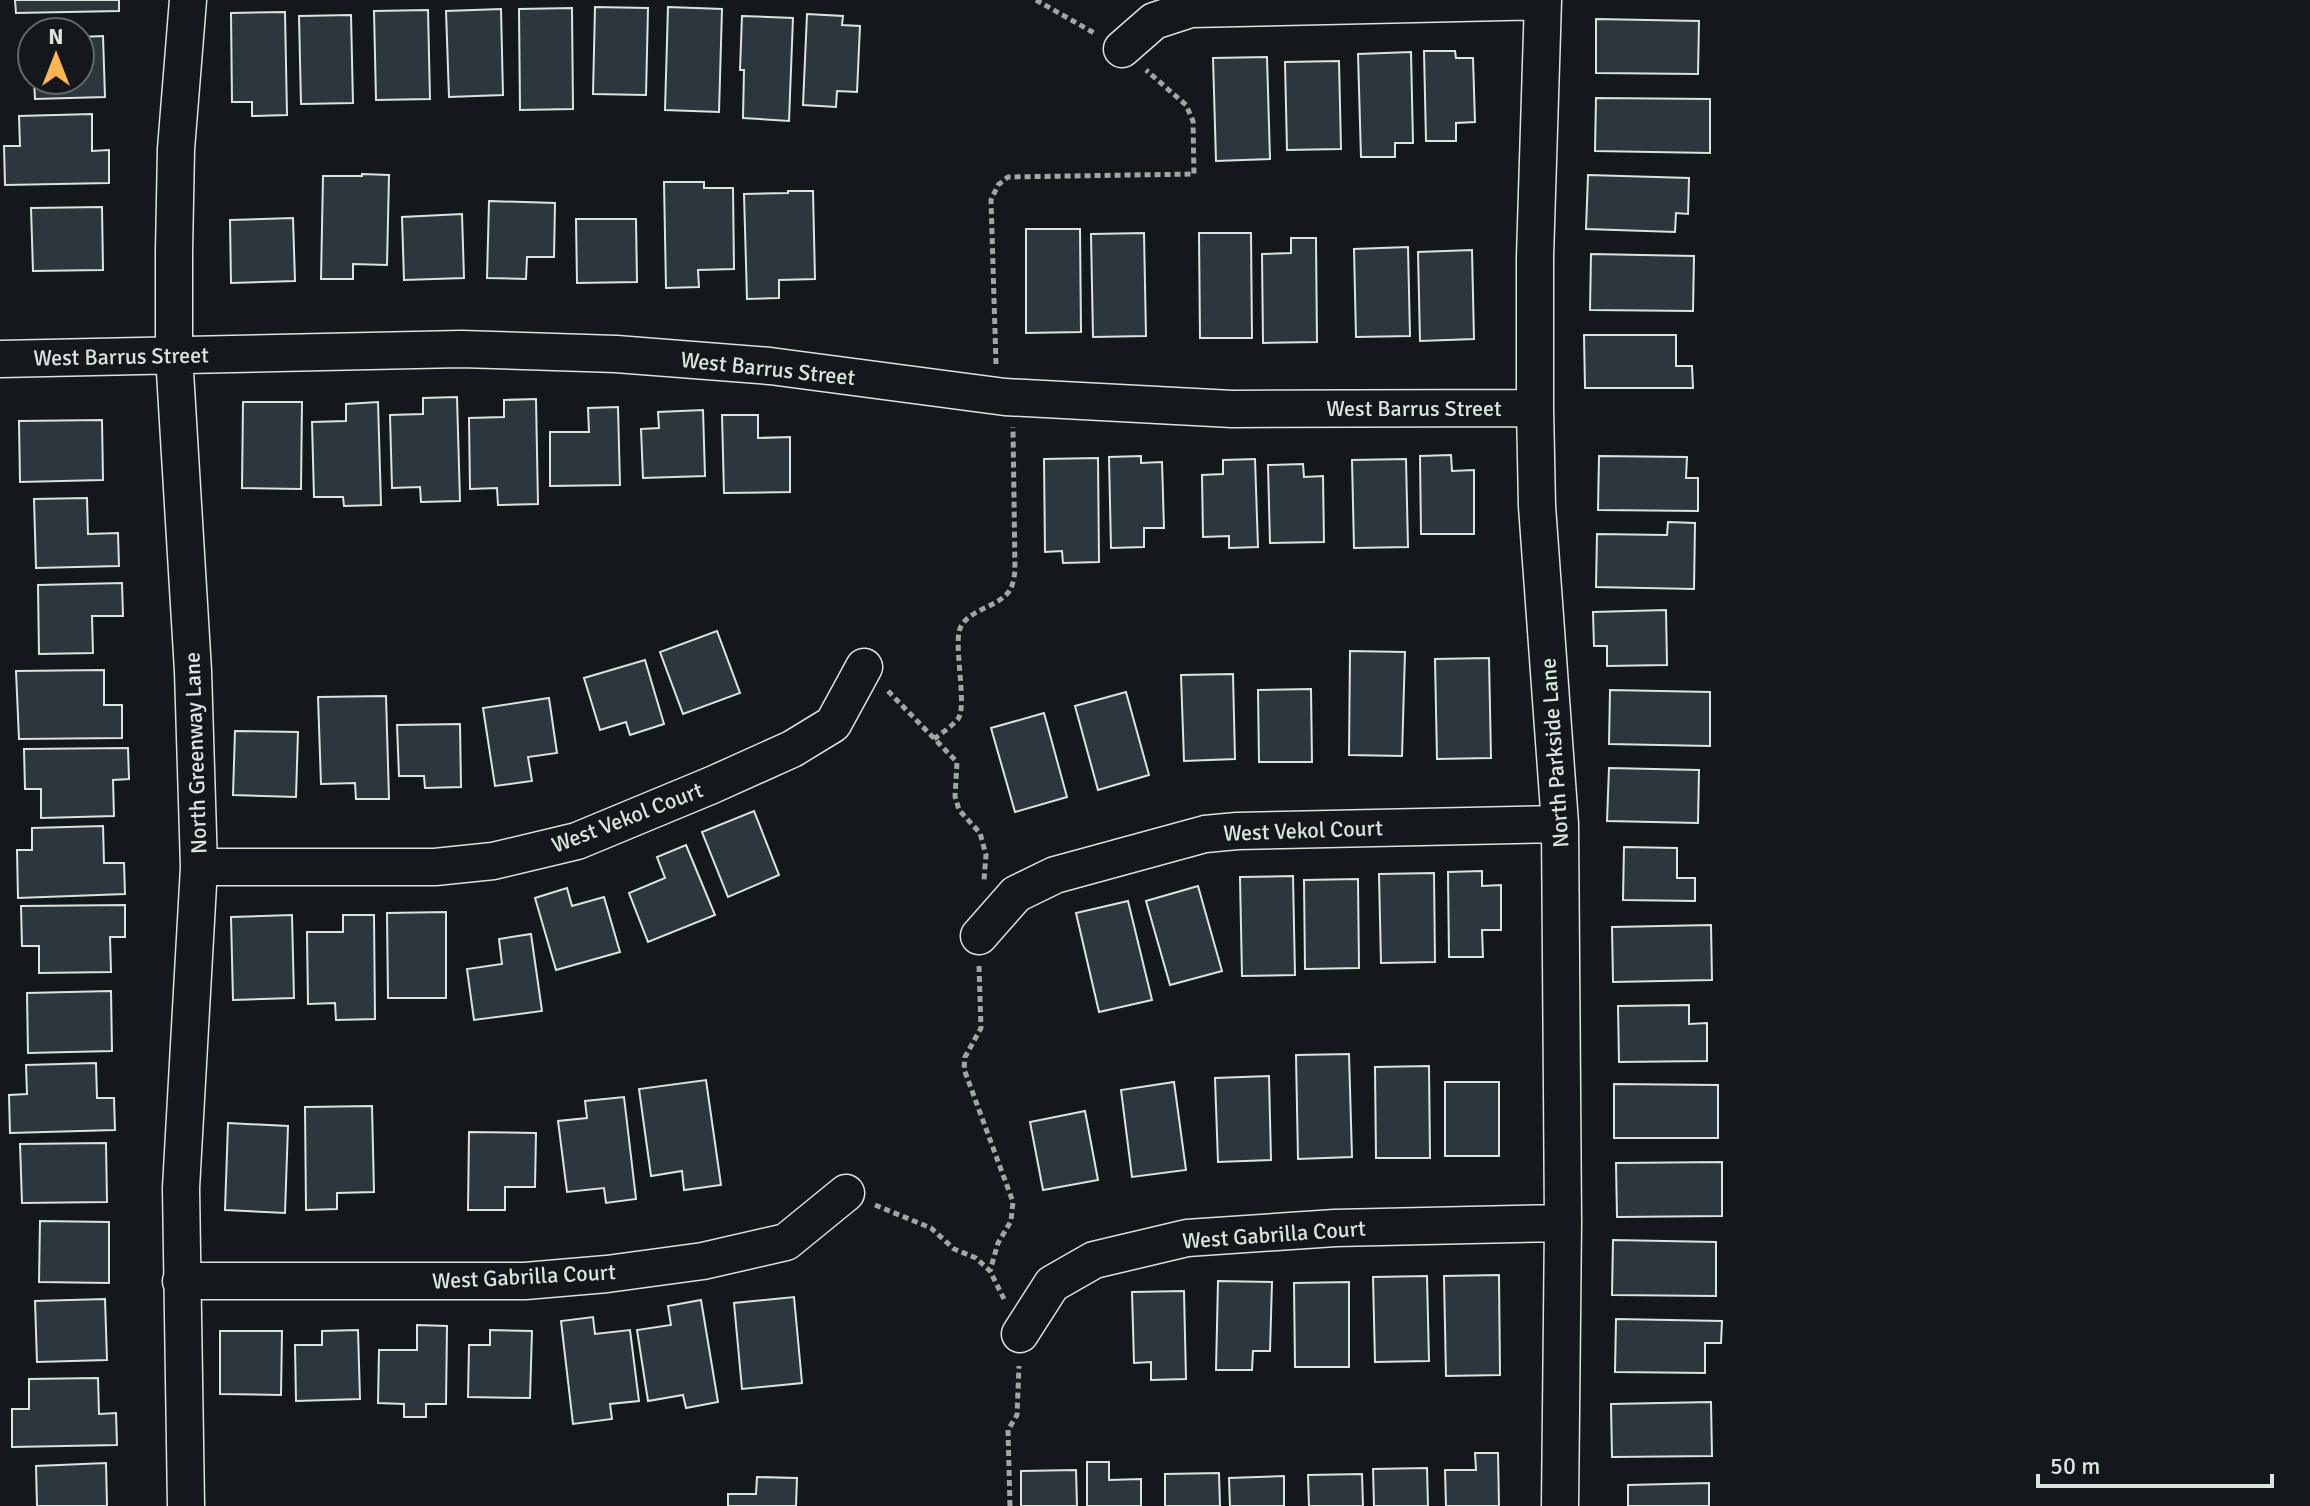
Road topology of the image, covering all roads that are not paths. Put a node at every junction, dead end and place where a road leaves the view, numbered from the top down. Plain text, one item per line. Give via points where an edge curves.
1 (188, 0) edge
2 (1543, 0) edge
3 (1122, 49) road end
4 (174, 355) junction
5 (0, 359) edge
6 (1535, 408) junction
7 (864, 667) dead end
8 (1560, 824) junction
9 (199, 867) junction
10 (979, 936) dead end
11 (846, 1193) road end
12 (1563, 1223) junction
13 (181, 1281) junction
14 (1020, 1334) road end
15 (186, 1506) edge
16 (1560, 1506) edge

1 - 4 street, North Greenway Lane via 176,149
2 - 3 street via 1191,9 1154,21
2 - 6 street, North Parkside Lane
4 - 5 street, West Barrus Street
4 - 6 street, West Barrus Street via 461,349 616,354 770,366 1005,397 1232,409
4 - 9 street, North Greenway Lane
6 - 8 street, North Parkside Lane
7 - 9 street, West Vekol Court via 833,724 792,749 577,841 493,861 435,867
8 - 10 street, West Vekol Court via 1205,834 1055,875 1016,894
8 - 12 street, North Parkside Lane
9 - 13 street, North Greenway Lane via 181,1188
11 - 13 street, West Gabrilla Court via 786,1242 703,1261 607,1274 525,1281
12 - 14 street, West Gabrilla Court via 1335,1228 1187,1238 1094,1260 1052,1284
12 - 16 street, North Parkside Lane
13 - 15 street, North Greenway Lane

